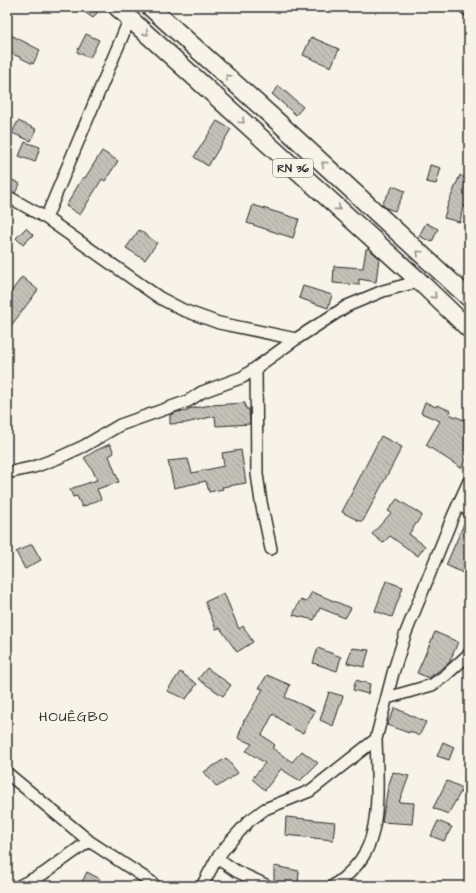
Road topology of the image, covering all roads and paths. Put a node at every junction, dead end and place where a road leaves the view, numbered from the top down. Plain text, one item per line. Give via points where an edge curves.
1 (150, 7) edge
2 (464, 7) edge
3 (469, 11) edge
4 (123, 13) edge
5 (7, 196) edge
6 (46, 218) junction
7 (417, 279) junction
8 (469, 298) edge
9 (469, 328) edge
10 (296, 339) junction
11 (256, 368) junction
12 (7, 474) edge
13 (469, 481) edge
14 (458, 505) junction
15 (469, 510) edge
16 (271, 549) dead end
17 (469, 654) edge
18 (387, 698) junction
19 (376, 739) junction
20 (7, 773) edge
21 (89, 841) junction
22 (217, 858) junction
23 (19, 886) edge
24 (155, 886) edge
25 (202, 886) edge
26 (268, 886) edge
27 (333, 886) edge

8 -> 1 main road, RN 36
2 - 3 street
4 - 6 street
4 -> 7 main road, RN 36
5 - 6 street
6 - 10 street via 160,298 183,310 219,323
7 -> 9 main road, RN 36
7 - 10 street via 347,306
10 - 11 street
11 - 12 street via 243,377 202,392 188,401 120,425 58,458
11 - 16 street via 257,474
13 - 14 street
14 - 15 street
14 - 18 street via 406,635
17 - 18 street via 432,685
18 - 19 street
19 - 22 street via 310,791 265,809 249,821
19 - 27 street via 376,806 373,831 366,851 356,866
20 - 21 street
21 - 23 street via 43,874
21 - 24 street
22 - 25 street
22 - 26 street via 236,871

